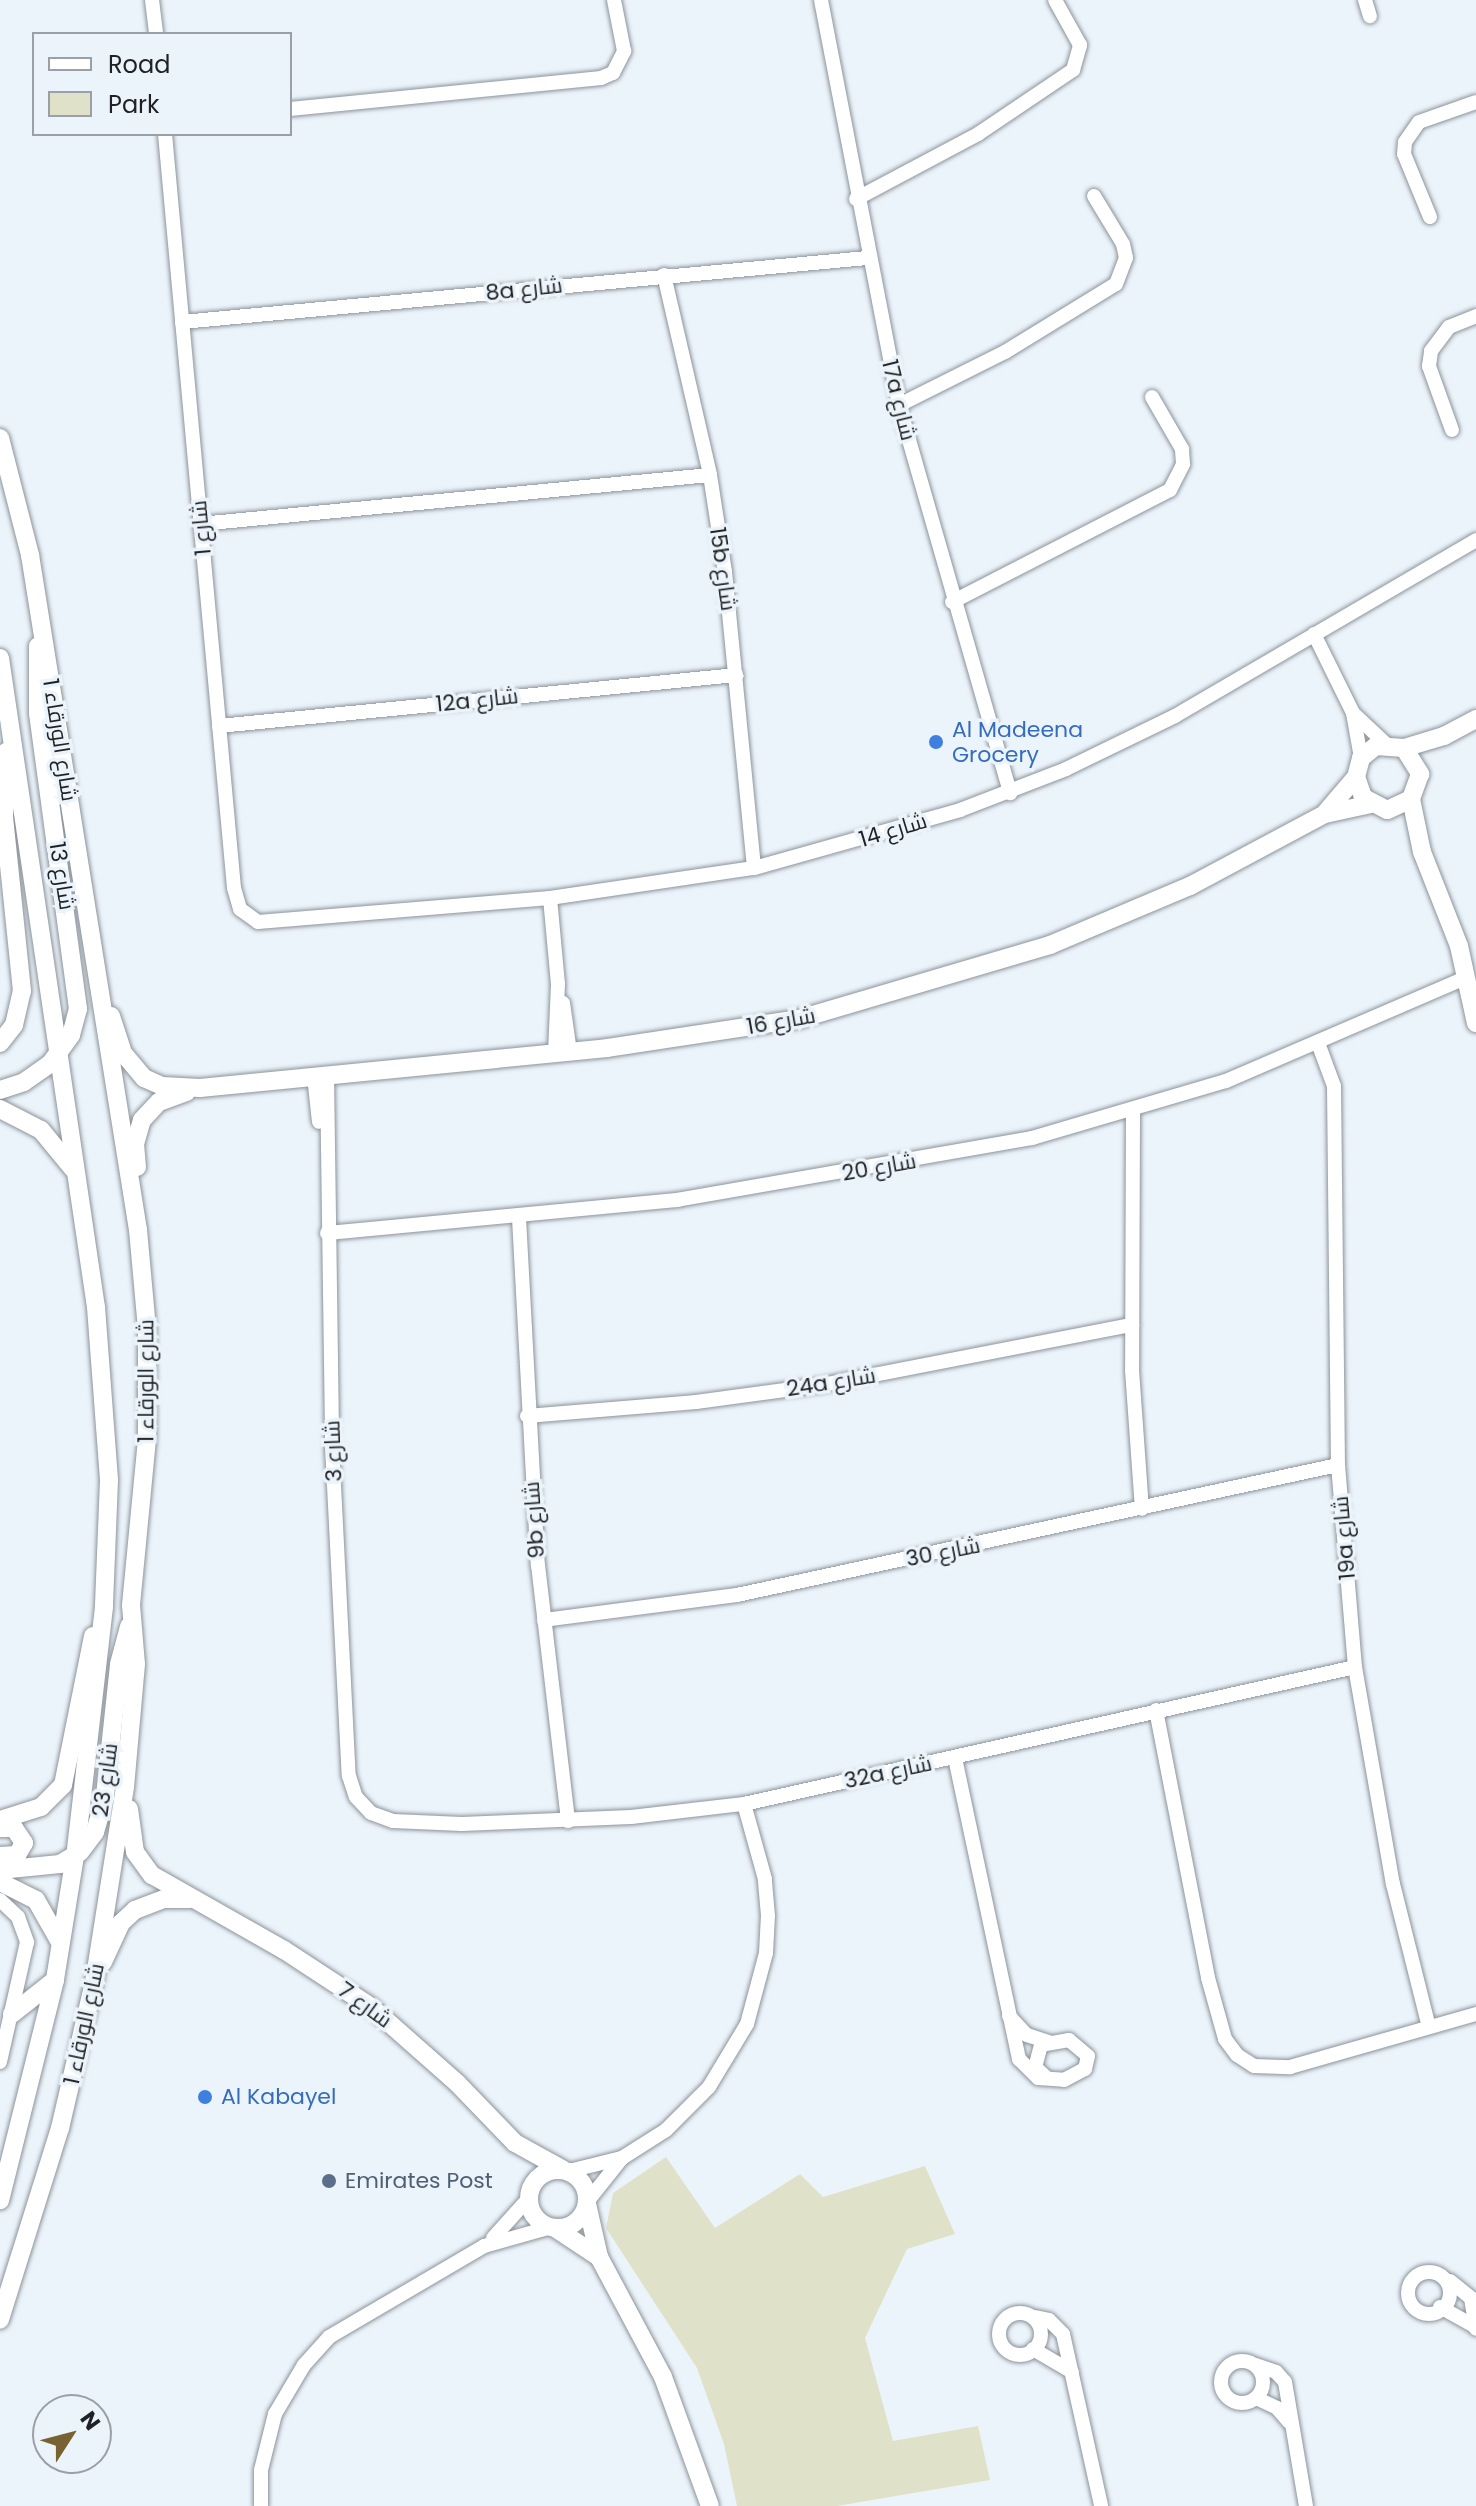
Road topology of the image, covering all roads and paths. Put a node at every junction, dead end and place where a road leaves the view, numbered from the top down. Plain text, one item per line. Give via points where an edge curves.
1 (152, 0) edge
2 (614, 0) edge
3 (821, 0) edge
4 (1055, 0) edge
5 (1365, 0) edge
6 (1370, 16) dead end
7 (156, 32) edge
8 (1476, 102) edge
9 (292, 109) edge
10 (165, 136) edge
11 (1094, 196) dead end
12 (856, 199) junction
13 (1430, 217) dead end
14 (867, 258) junction
15 (664, 275) junction
16 (1476, 316) edge
17 (182, 322) junction
18 (1152, 397) dead end
19 (899, 405) junction
20 (1452, 430) dead end
21 (0, 438) edge
22 (710, 475) junction
23 (200, 524) junction
24 (1476, 540) edge
25 (952, 602) junction
26 (41, 623) junction
27 (1309, 637) junction
28 (0, 658) edge
29 (736, 675) junction
30 (1353, 713) junction
31 (1476, 719) edge
32 (10, 722) junction
33 (219, 726) junction
34 (1457, 730) junction
35 (1395, 746) junction
36 (1361, 758) junction
37 (1420, 774) junction
38 (1356, 777) junction
39 (1010, 793) junction
40 (1411, 799) junction
41 (1379, 807) junction
42 (1325, 814) junction
43 (1422, 852) junction
44 (754, 868) junction
45 (550, 898) junction
46 (248, 917) joint
47 (1468, 983) junction
48 (98, 984) junction
49 (1476, 1023) edge
50 (0, 1043) edge
51 (1318, 1043) junction
52 (563, 1052) junction
53 (57, 1057) junction
54 (320, 1076) junction
55 (200, 1088) junction
56 (0, 1090) edge
57 (0, 1109) edge
58 (1133, 1111) junction
59 (77, 1175) junction
60 (519, 1218) junction
61 (138, 1230) junction
62 (327, 1233) junction
63 (1132, 1325) junction
64 (527, 1416) junction
65 (1338, 1465) junction
66 (1142, 1509) junction
67 (104, 1607) junction
68 (132, 1620) junction
69 (544, 1620) junction
70 (1355, 1667) junction
71 (1156, 1710) junction
72 (955, 1758) junction
73 (125, 1787) junction
74 (744, 1804) junction
75 (0, 1820) edge
76 (415, 1820) joint
77 (568, 1821) junction
78 (0, 1828) edge
79 (0, 1856) edge
80 (75, 1856) junction
81 (0, 1870) edge
82 (0, 1882) edge
83 (191, 1899) junction
84 (0, 1900) edge
85 (61, 1944) junction
86 (55, 1980) junction
87 (94, 1982) junction
88 (12, 2014) junction
89 (1476, 2014) edge
90 (1009, 2016) junction
91 (1429, 2027) junction
92 (1049, 2042) junction
93 (0, 2062) edge
94 (1047, 2078) junction
95 (515, 2143) junction
96 (622, 2158) junction
97 (565, 2170) junction
98 (529, 2197) junction
99 (0, 2200) edge
100 (587, 2203) junction
101 (553, 2227) junction
102 (484, 2246) junction
103 (599, 2257) junction
104 (1450, 2281) junction
105 (1440, 2307) junction
106 (1035, 2317) junction
107 (0, 2320) edge
108 (1476, 2328) edge
109 (1033, 2349) junction
110 (1256, 2365) junction
111 (1072, 2372) junction
112 (1256, 2398) junction
113 (1291, 2426) junction
114 (261, 2506) edge
115 (710, 2506) edge
116 (1101, 2506) edge
117 (1306, 2506) edge

1 - 7 street
2 - 9 street via 621,63 613,73 588,81
3 - 12 street, 17a شارع
4 - 12 street via 1080,45 1073,70 978,134
5 - 6 street
8 - 13 street via 1419,122 1405,142 1408,166
10 - 17 street, شارع 1
11 - 19 street via 1123,244 1126,258 1116,284 1005,352
12 - 14 street, 17a شارع
14 - 15 street, 8a شارع
14 - 19 street, 17a شارع
15 - 17 street, 8a شارع
15 - 22 street, 15b شارع
16 - 20 street via 1449,327 1431,351 1429,366
17 - 23 street, شارع 1
18 - 25 street via 1182,449 1183,464 1170,490
19 - 25 street, 17a شارع
21 - 26 street, شارع الورقاء 1 via 24,523
22 - 23 street
22 - 29 street, 15b شارع
23 - 33 street, شارع 1
24 - 27 street, شارع 14
25 - 39 street, 17a شارع
26 - 48 street, شارع الورقاء 1
26 - 53 street, شارع 13 via 38,714 79,996 76,1022
27 - 30 street
27 - 39 street, شارع 14 via 1175,716
28 - 32 street, شارع الورقاء 1
29 - 33 street, 12a شارع
29 - 44 street, 15b شارع
30 - 35 street
30 - 36 street
31 - 34 street
32 - 50 street via 4,818 22,991 14,1025
32 - 53 street, شارع الورقاء 1
33 - 46 street, شارع 1 via 234,888
34 - 35 street
34 - 37 street
35 - 36 street
35 - 37 street
36 - 38 street
37 - 40 street
38 - 41 street
38 - 42 street, شارع 16
39 - 44 street, شارع 14
40 - 41 street
40 - 43 street
41 - 42 street, شارع 16
41 - 43 street
42 - 52 street, شارع 16 via 1141,909 971,972 818,1015
43 - 47 street via 1449,914
44 - 45 street, شارع 14
45 - 46 street, شارع 14 via 269,923
45 - 52 street
47 - 49 street
47 - 51 street, شارع 20 via 1407,1003
48 - 55 street, شارع 16 via 123,1053 137,1072 162,1086
48 - 61 street, شارع الورقاء 1
51 - 58 street, شارع 20
51 - 65 street, 19a شارع via 1334,1086
52 - 54 street, شارع 16
53 - 56 street, شارع 13 via 33,1077
53 - 59 street, شارع الورقاء 1
54 - 55 street, شارع 16
54 - 62 street, شارع 3
55 - 61 street, شارع 16 via 159,1102 139,1128
57 - 59 street via 41,1130
58 - 60 street, شارع 20 via 1032,1138 829,1176
58 - 63 street
59 - 67 street, شارع الورقاء 1 via 104,1388 109,1480
60 - 62 street, شارع 20
60 - 64 street, 9b شارع
61 - 68 street, شارع الورقاء 1 via 147,1318 147,1439
62 - 76 street, شارع 3 via 352,1790 365,1808 385,1819
63 - 64 street, 24a شارع via 822,1385
63 - 66 street
64 - 69 street, 9b شارع
65 - 66 street, شارع 30
65 - 70 street, 19a شارع
66 - 69 street, شارع 30 via 737,1595
67 - 75 street, شارع 23 via 85,1659 63,1785 41,1807
67 - 80 street, شارع الورقاء 1
68 - 73 street, شارع الورقاء 1 via 136,1664
68 - 80 street, شارع 23 via 119,1664 103,1809 95,1832
69 - 77 street, 9b شارع
70 - 71 street, 32a شارع
70 - 91 street, 19a شارع via 1393,1884
71 - 72 street, 32a شارع
71 - 91 street via 1208,1978 1225,2039 1254,2066 1290,2067
72 - 74 street, 32a شارع
72 - 90 street
73 - 83 street, شارع 7 via 140,1860 160,1881
73 - 87 street, شارع الورقاء 1
74 - 77 street, 32a شارع
74 - 96 street via 767,1904 759,1989 730,2057 709,2087 666,2130
76 - 77 street, 32a شارع
78 - 79 street via 14,1828 24,1843 17,1855
80 - 81 street via 37,1870
80 - 85 street, شارع الورقاء 1
82 - 85 street via 36,1900
83 - 87 street via 154,1902 128,1916
83 - 95 street, شارع 7 via 284,1950 371,2007
84 - 88 street via 18,1917 27,1942
85 - 86 street, شارع الورقاء 1
86 - 88 street
86 - 99 street, شارع الورقاء 1
87 - 107 street, شارع الورقاء 1 via 60,2128
88 - 93 street
89 - 91 street
90 - 92 street via 1027,2035
90 - 94 street via 1019,2059 1030,2073
92 - 94 street via 1034,2059
92 - 94 street via 1079,2045 1088,2063 1072,2078
95 - 97 street, شارع 7
95 - 98 street, شارع 7
96 - 97 street
96 - 100 street
97 - 98 street via 540,2176
97 - 100 street via 581,2180
98 - 101 street via 533,2213
98 - 102 street
100 - 101 street via 575,2222
100 - 103 street
101 - 102 street
101 - 103 street
102 - 114 street via 360,2315 310,2358 283,2397 269,2432
103 - 115 street via 663,2377
104 - 105 street via 1451,2296
104 - 105 street via 1427,2274 1406,2290 1404,2298 1413,2311
104 - 108 street via 1471,2298
105 - 108 street
106 - 109 street via 1044,2338
106 - 109 street via 1008,2318 995,2336 1004,2350
106 - 111 street via 1049,2320 1063,2334
109 - 111 street
110 - 112 street via 1265,2378
110 - 112 street via 1232,2365 1219,2382 1231,2399
110 - 113 street via 1276,2372 1285,2382
111 - 116 street
112 - 113 street via 1277,2408
113 - 117 street

